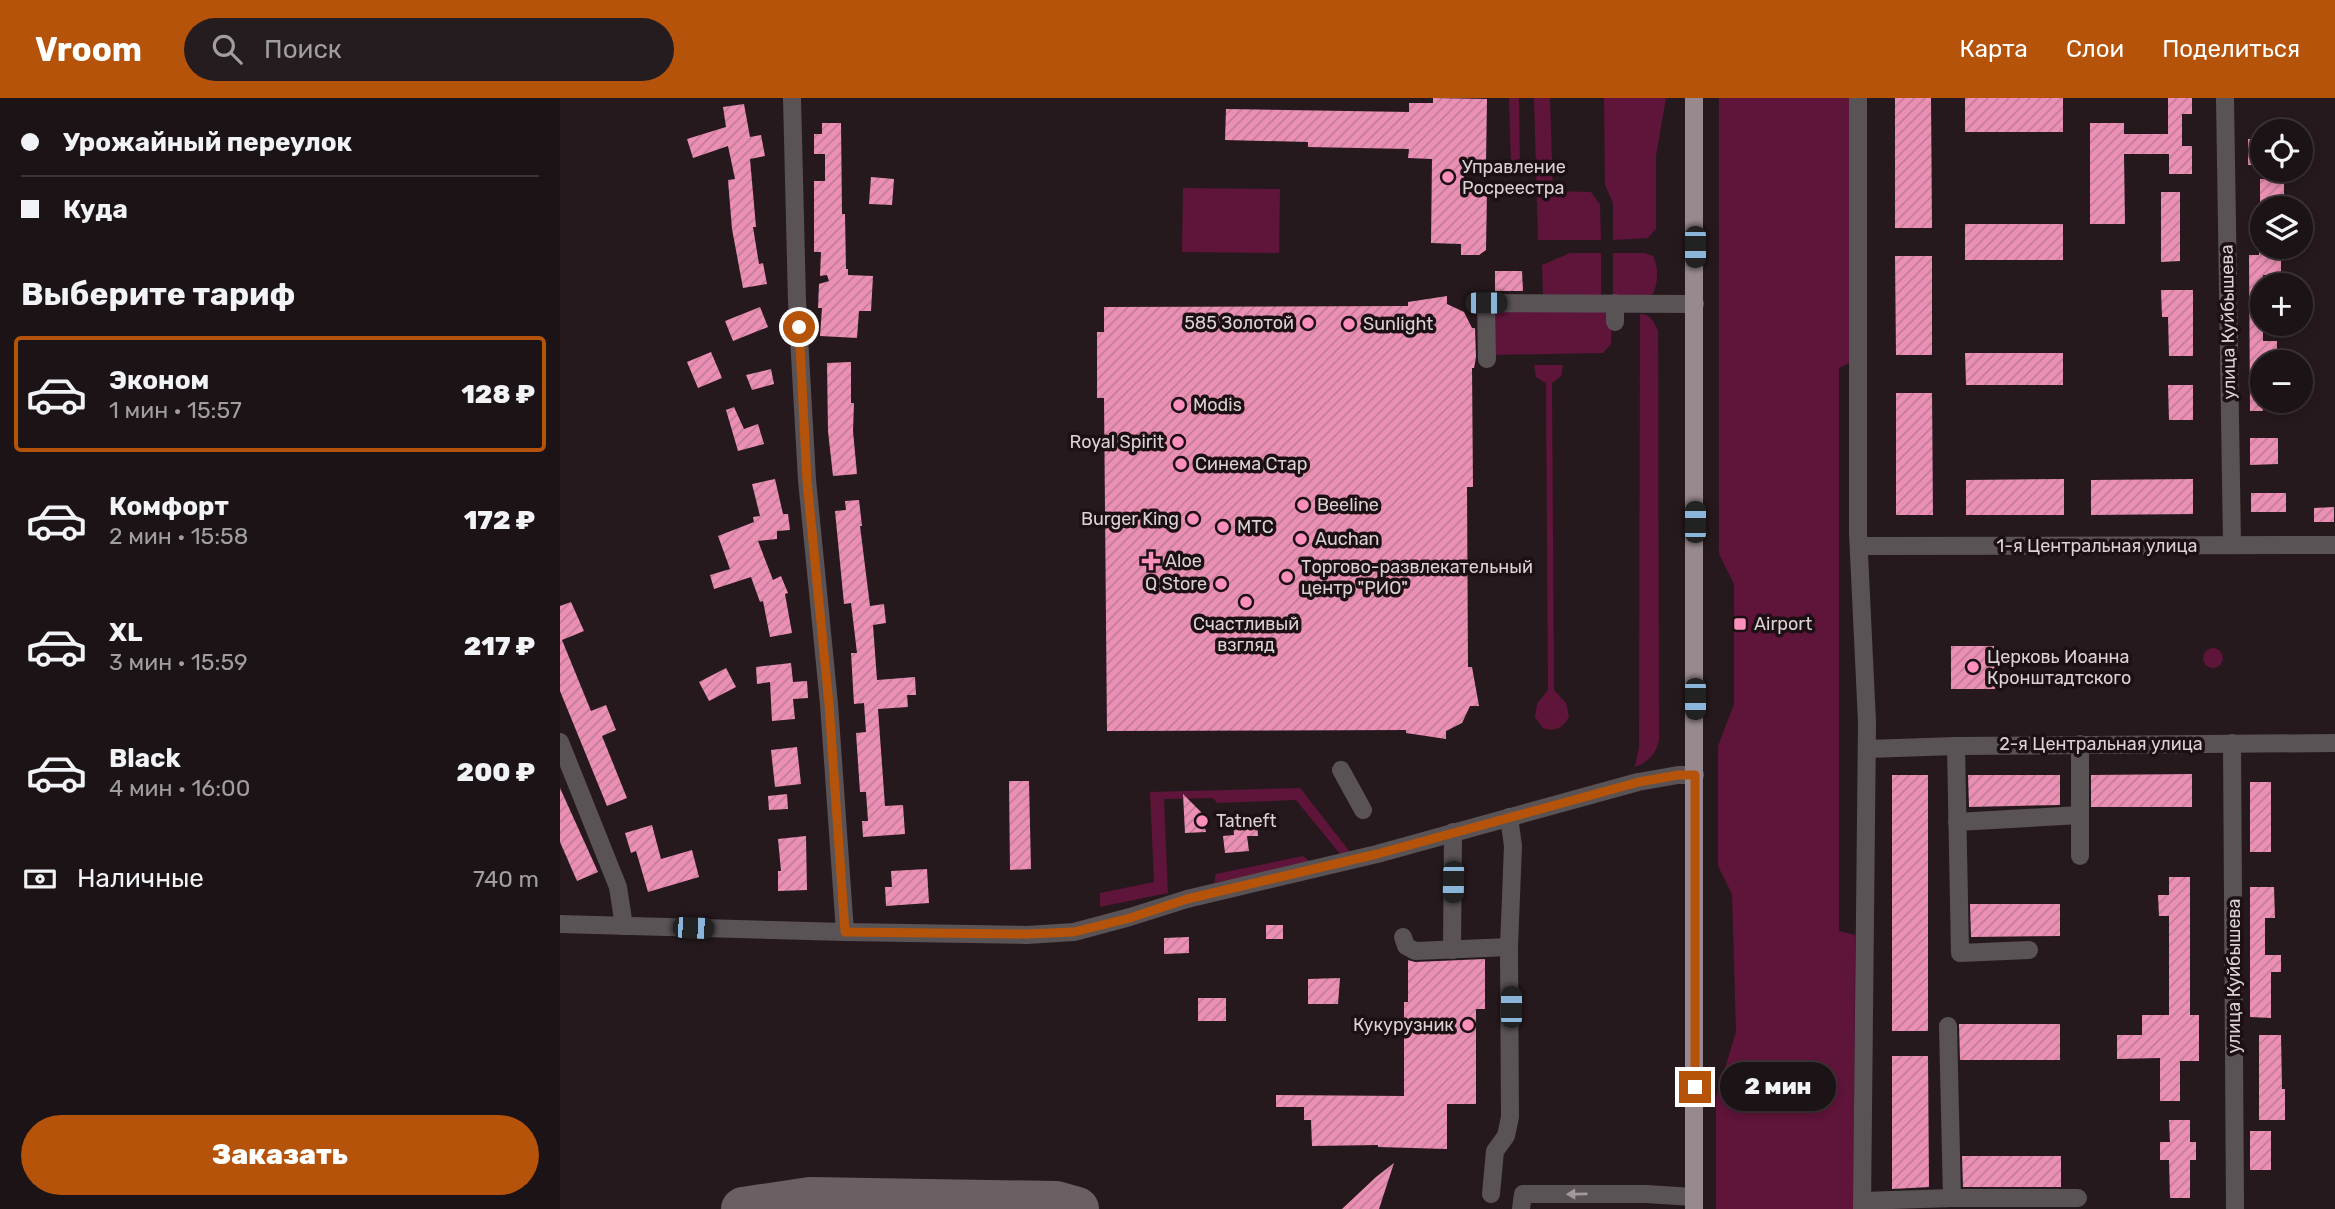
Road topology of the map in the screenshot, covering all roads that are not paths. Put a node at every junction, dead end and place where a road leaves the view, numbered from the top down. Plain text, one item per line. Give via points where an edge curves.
1 (792, 98) edge
2 (1694, 98) edge
3 (1858, 98) edge
4 (2225, 98) edge
5 (1615, 303) junction
6 (1695, 304) junction
7 (1615, 322) dead end
8 (1487, 359) dead end
9 (2232, 545) junction
10 (2335, 545) edge
11 (1859, 546) junction
12 (560, 742) edge
13 (2232, 743) junction
14 (2335, 743) edge
15 (2080, 744) junction
16 (1956, 746) junction
17 (1867, 749) junction
18 (1341, 770) dead end
19 (1695, 775) junction
20 (1363, 810) dead end
21 (2080, 815) junction
22 (1509, 817) junction
23 (1957, 822) junction
24 (1452, 832) junction
25 (2080, 856) dead end
26 (560, 924) edge
27 (624, 926) junction
28 (845, 932) junction
29 (1403, 937) dead end
30 (1509, 947) junction
31 (1452, 950) junction
32 (2029, 950) dead end
33 (1948, 1027) dead end
34 (1491, 1194) dead end
35 (1952, 1198) junction
36 (2077, 1200) edge
37 (1522, 1201) edge
38 (1605, 1201) edge
39 (1694, 1203) edge
40 (1862, 1205) edge
41 (2235, 1209) edge

1 - 28 street via 807,481
2 - 6 main road
3 - 11 street
4 - 9 street, улица Куйбышева
5 - 6 street
5 - 7 street
5 - 8 street via 1486,303
6 - 19 main road
9 - 10 street, 1-я Центральная улица
9 - 11 street, 1-я Центральная улица
11 - 17 street
12 - 27 street via 618,887
13 - 14 street, 2-я Центральная улица
13 - 15 street, 2-я Центральная улица
13 - 41 street, улица Куйбышева
15 - 16 street, 2-я Центральная улица
15 - 21 street
16 - 17 street, 2-я Центральная улица
16 - 23 street
17 - 40 street
18 - 20 street
19 - 22 street via 1639,782
19 - 39 main road
21 - 23 street
21 - 25 street
22 - 24 street
22 - 30 street via 1513,846
23 - 32 street via 1960,953
24 - 28 street via 1074,932
24 - 31 street
26 - 27 street
27 - 28 street
29 - 31 street via 1410,951
30 - 31 street
30 - 34 street via 1510,1116 1506,1136 1495,1151
33 - 35 street
35 - 36 street
35 - 40 street
38 -> 37 street
38 - 39 street

